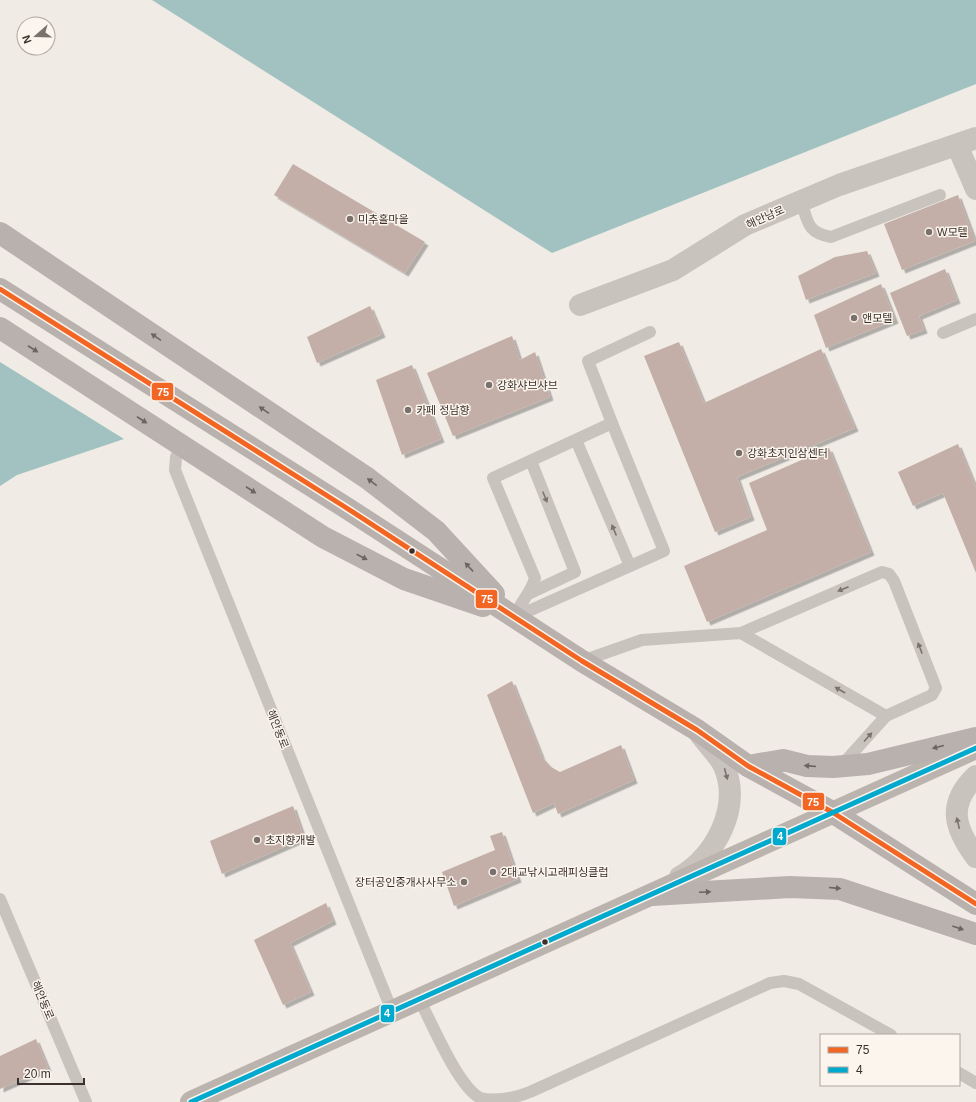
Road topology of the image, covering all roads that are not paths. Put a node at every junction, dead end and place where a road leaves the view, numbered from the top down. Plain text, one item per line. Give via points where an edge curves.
1 (967, 141) edge
2 (976, 189) edge
3 (940, 195) dead end
4 (801, 201) junction
5 (0, 233) edge
6 (0, 290) edge
7 (580, 305) dead end
8 (976, 319) edge
9 (0, 328) edge
10 (650, 332) dead end
11 (943, 333) dead end
12 (612, 423) junction
13 (576, 440) junction
14 (182, 445) junction
15 (531, 461) junction
16 (630, 566) junction
17 (528, 594) junction
18 (515, 617) junction
19 (742, 633) junction
20 (582, 661) junction
21 (886, 716) junction
22 (697, 730) junction
23 (976, 738) edge
24 (976, 748) edge
25 (748, 766) junction
26 (842, 766) junction
27 (976, 776) edge
28 (832, 812) junction
29 (976, 857) edge
30 (652, 895) junction
31 (0, 899) edge
32 (976, 904) edge
33 (976, 934) edge
34 (419, 999) junction
35 (392, 1012) junction
36 (889, 1034) edge
37 (960, 1074) edge
38 (976, 1083) edge
39 (86, 1102) edge
40 (191, 1102) edge

1 - 2 street, 해안남로
1 - 4 street, 해안남로 via 839,185
3 - 4 lane via 831,237 819,235 811,229
4 - 7 street, 해안남로 via 745,225 673,270
18 -> 5 main road via 436,531 367,478
6 - 18 main road
8 - 11 lane
9 -> 14 main road
10 - 12 lane via 588,361
12 - 13 lane
12 - 16 lane via 664,551
13 - 15 lane
16 -> 13 lane
14 -> 18 main road via 330,541 404,578
14 - 35 lane, 해안동로 via 176,457 175,470
15 - 17 lane via 493,478 535,578
15 -> 17 lane via 575,572
16 - 18 lane
17 - 18 lane via 520,603
18 - 20 main road
19 - 20 lane via 642,640
21 -> 19 lane
21 -> 19 lane via 932,695 936,688 889,574 882,572
20 - 22 main road
26 -> 21 lane
22 - 25 main road
22 -> 30 street via 724,765 728,779 729,793 722,830 713,847 692,870
23 -> 26 main road via 868,764
24 - 28 main road
26 -> 25 main road via 807,766 783,760
25 - 28 main road
29 -> 27 street via 961,835 956,817 959,801 968,784
28 - 30 main road
28 - 32 main road
30 -> 33 main road via 790,887 840,889
30 - 34 main road
31 - 39 lane, 해안동로
34 - 35 main road
34 - 36 lane via 467,1087 480,1098 493,1101 510,1101 770,983 784,981 799,984
35 - 40 main road
37 - 38 lane

